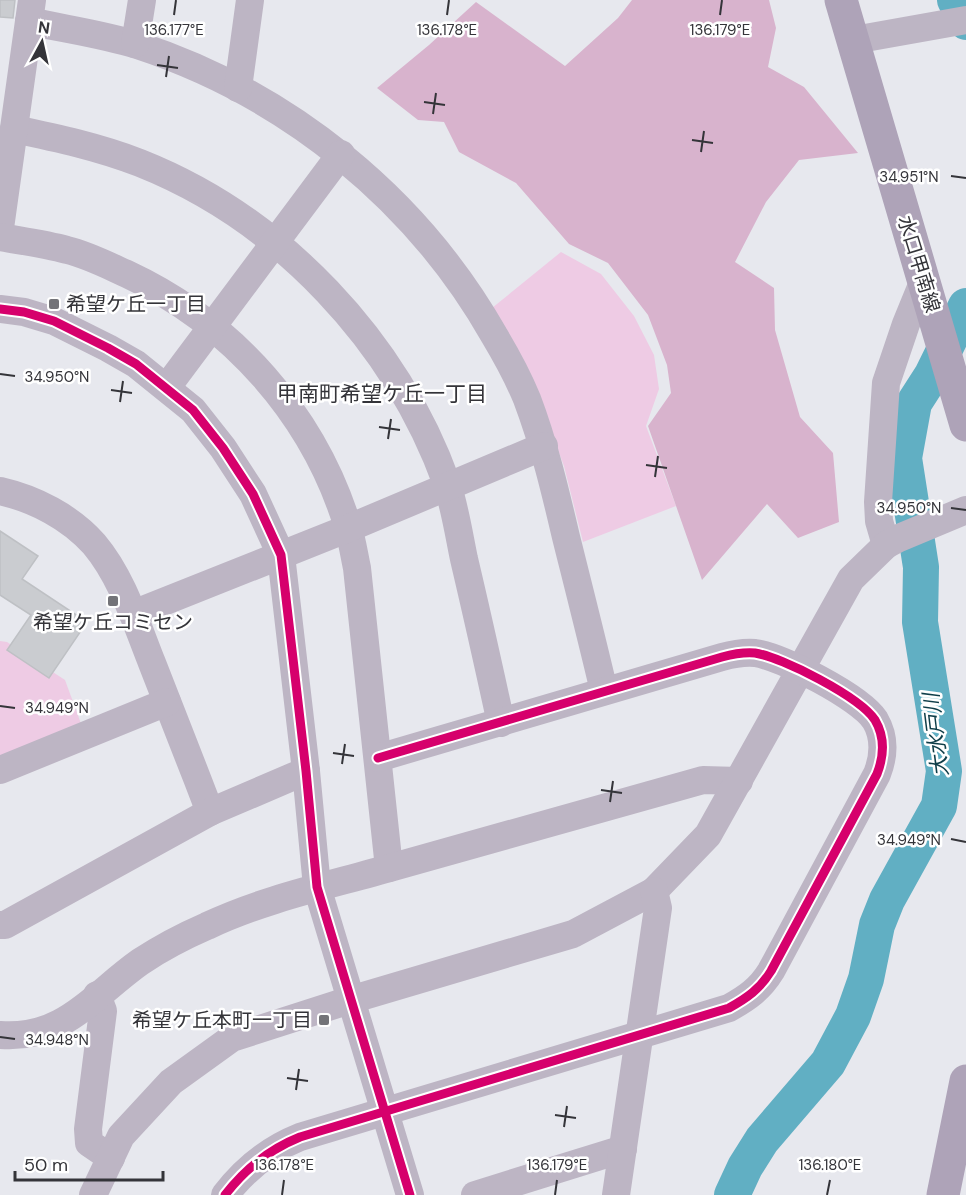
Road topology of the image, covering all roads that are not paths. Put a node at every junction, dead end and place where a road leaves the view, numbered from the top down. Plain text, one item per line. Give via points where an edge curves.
1 (142, 0) edge
2 (250, 0) edge
3 (841, 0) edge
4 (30, 11) edge
5 (966, 20) edge
6 (854, 40) junction
7 (135, 44) junction
8 (238, 88) junction
9 (14, 129) junction
10 (341, 154) junction
11 (0, 228) edge
12 (0, 237) edge
13 (274, 242) junction
14 (924, 280) junction
15 (0, 309) edge
16 (212, 326) junction
17 (167, 387) junction
18 (966, 425) edge
19 (544, 446) junction
20 (447, 486) junction
21 (0, 491) edge
22 (966, 510) edge
23 (349, 528) junction
24 (892, 541) junction
25 (281, 555) junction
26 (133, 614) junction
27 (801, 671) junction
28 (604, 691) junction
29 (167, 702) junction
30 (501, 723) junction
31 (378, 758) junction
32 (0, 770) edge
33 (306, 771) junction
34 (739, 781) junction
35 (210, 812) junction
36 (388, 868) junction
37 (317, 887) junction
38 (654, 891) junction
39 (0, 925) edge
40 (97, 995) junction
41 (350, 1000) junction
42 (639, 1033) junction
43 (0, 1035) edge
44 (966, 1081) edge
45 (385, 1110) junction
46 (623, 1149) junction
47 (111, 1158) junction
48 (526, 1187) edge
49 (93, 1195) edge
50 (225, 1195) edge
51 (410, 1195) edge
52 (475, 1195) edge
53 (616, 1195) edge
54 (943, 1195) edge

1 - 7 street
2 - 8 street
3 - 6 main road, 水口甲南線
4 - 7 street
4 - 9 street
5 - 6 street
6 - 14 main road, 水口甲南線
7 - 8 street
8 - 10 street
9 - 11 street
9 - 13 street via 68,140 142,164 206,195
10 - 13 street
10 - 19 street via 414,224 462,282 507,357
12 - 16 street via 90,257 155,287
13 - 16 street
13 - 20 street via 311,275 387,365 422,427
14 - 18 main road, 水口甲南線
14 - 24 street via 886,383 878,502 879,521
15 - 17 street via 54,321 136,364
16 - 17 street
16 - 23 street via 258,370 305,432
17 - 25 street via 193,410 239,471
19 - 20 street
19 - 28 street
20 - 23 street
20 - 30 street
21 - 26 street via 41,505 82,532 110,568
22 - 24 street
23 - 25 street
23 - 31 street
24 - 27 street via 851,579
25 - 26 street
25 - 33 street
26 - 29 street
27 - 28 street via 772,657 736,653
27 - 34 street
27 - 42 street via 854,699 876,721 883,747 877,774 761,986 729,1008
28 - 30 street
29 - 32 street
29 - 35 street
30 - 31 street
31 - 36 street
33 - 35 street
33 - 37 street
34 - 36 street via 703,780
34 - 38 street via 708,836
35 - 39 street
36 - 37 street
37 - 40 street via 187,935 142,961
37 - 41 street
38 - 41 street via 573,934
38 - 42 street via 658,908
40 - 43 street via 78,1014 53,1028 20,1036
40 - 47 street via 103,1011 89,1143
41 - 45 street
41 - 47 street via 232,1038 171,1082 121,1136
42 - 45 street
42 - 46 street
44 - 54 main road
45 - 50 street via 284,1143 249,1168
45 - 51 street
46 - 48 street
46 - 53 street
47 - 49 street
48 - 52 street

